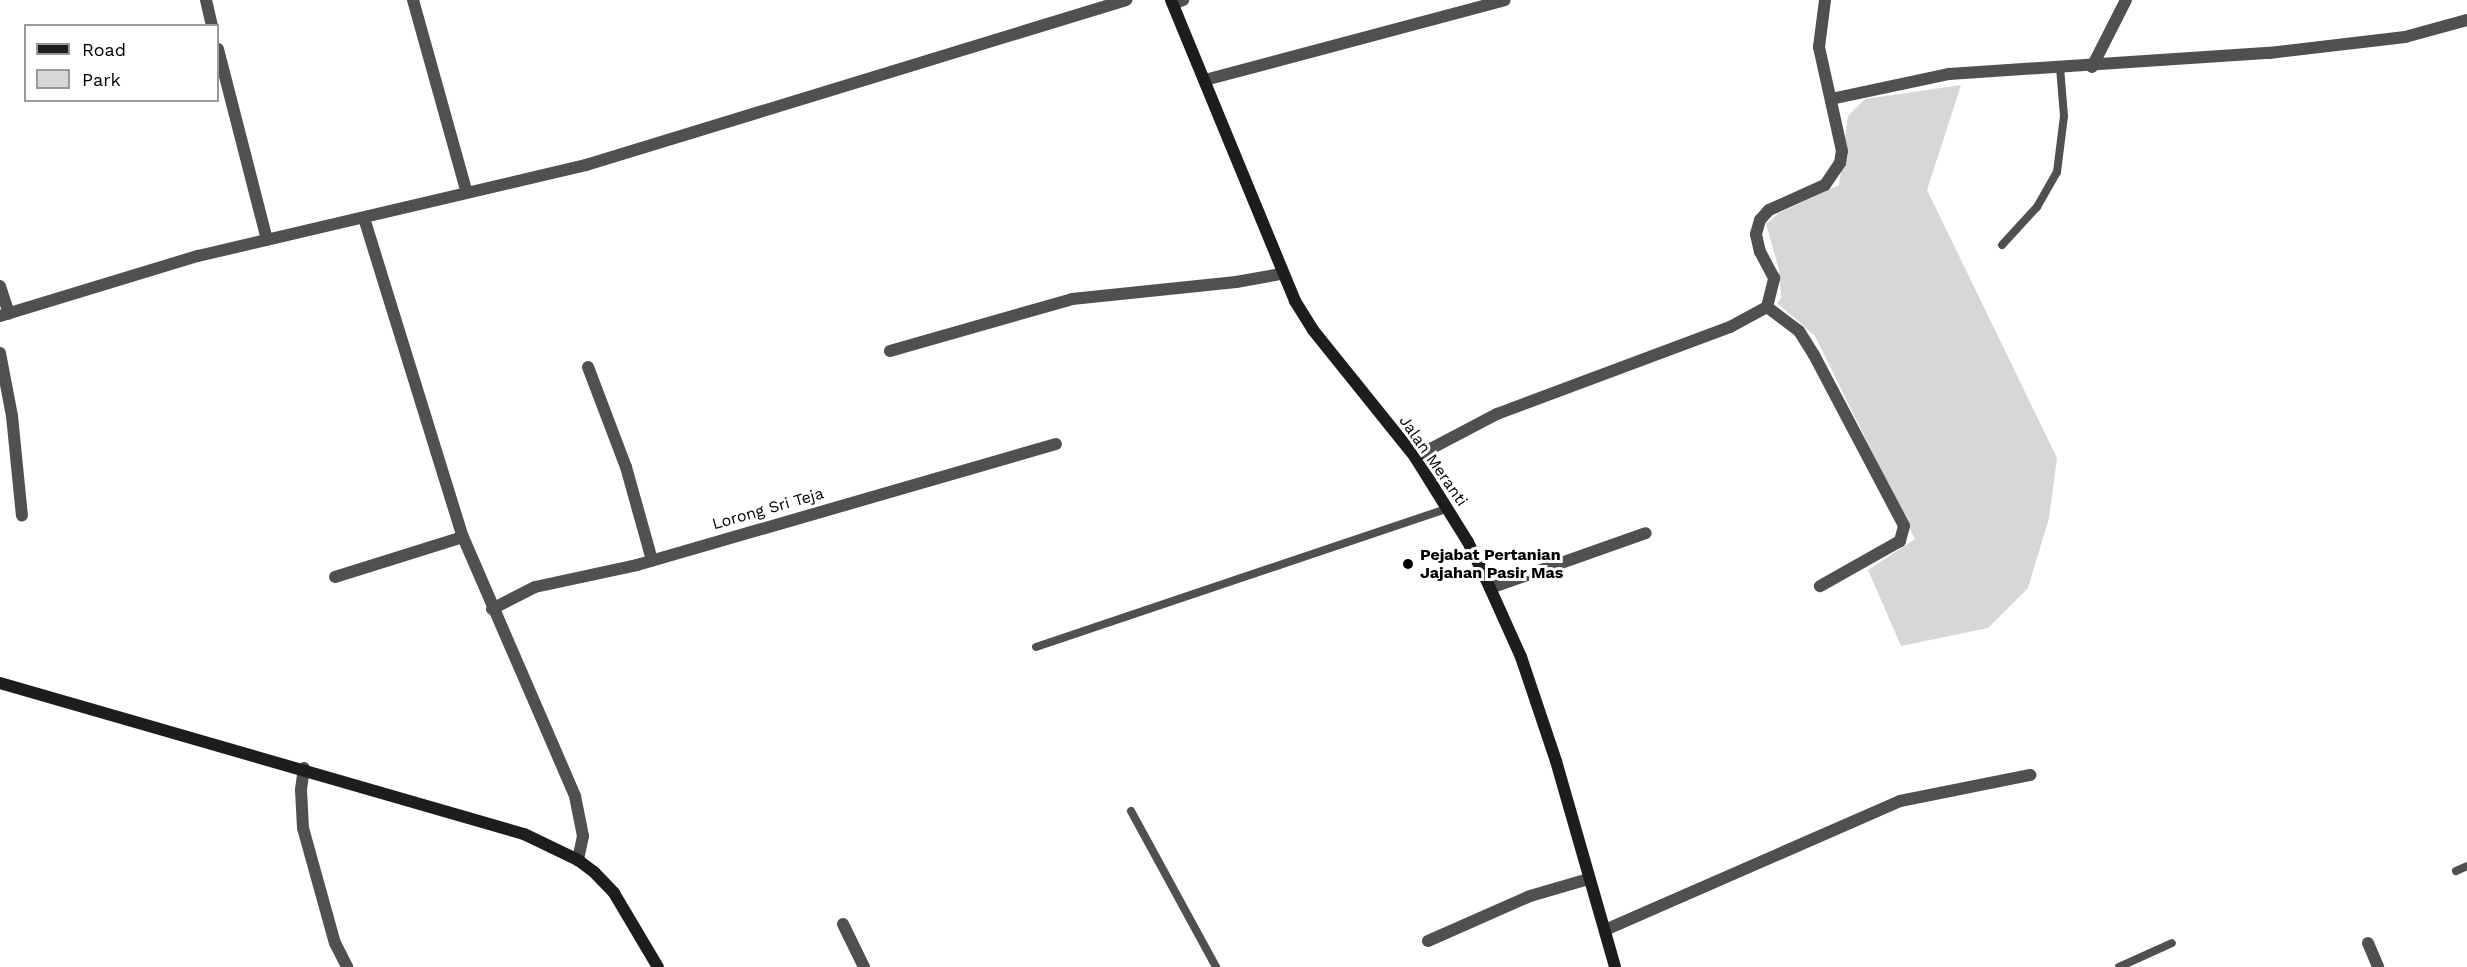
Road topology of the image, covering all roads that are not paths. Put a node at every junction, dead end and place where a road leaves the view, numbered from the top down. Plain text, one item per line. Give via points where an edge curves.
1 (206, 0) edge
2 (413, 0) edge
3 (1126, 0) edge
4 (1505, 0) edge
5 (1825, 0) edge
6 (2126, 0) edge
7 (1176, 1) edge
8 (2467, 21) edge
9 (212, 24) edge
10 (219, 53) edge
11 (2060, 67) junction
12 (2091, 67) junction
13 (1205, 80) junction
14 (1831, 99) junction
15 (466, 193) junction
16 (364, 218) junction
17 (267, 240) junction
18 (2002, 245) dead end
19 (1281, 274) junction
20 (0, 286) edge
21 (1767, 307) junction
22 (4, 315) edge
23 (890, 351) dead end
24 (0, 353) edge
25 (588, 367) dead end
26 (1056, 444) dead end
27 (1414, 458) junction
28 (1448, 508) junction
29 (22, 516) dead end
30 (1646, 533) dead end
31 (463, 537) junction
32 (652, 560) junction
33 (335, 577) dead end
34 (1820, 586) dead end
35 (1490, 588) junction
36 (492, 609) junction
37 (1036, 647) dead end
38 (0, 683) edge
39 (304, 768) junction
40 (2030, 775) dead end
41 (1131, 811) dead end
42 (578, 860) junction
43 (2467, 866) edge
44 (2456, 871) dead end
45 (1589, 879) junction
46 (843, 924) dead end
47 (1605, 930) junction
48 (1428, 941) dead end
49 (2172, 942) dead end
50 (2368, 943) dead end
51 (346, 967) edge
52 (658, 967) edge
53 (864, 967) edge
54 (1216, 967) edge
55 (1616, 967) edge
56 (2119, 967) edge
57 (2378, 967) edge

1 - 9 street
2 - 15 street
3 - 15 street via 730,123 586,165
4 - 13 street
5 - 14 street via 1819,47
6 - 12 street
7 - 13 street, Jalan Meranti
8 - 12 street via 2405,37
10 - 17 street
11 - 12 street
11 - 14 street via 1949,74
11 - 18 lane via 2064,116 2057,172 2037,207
13 - 19 street, Jalan Meranti
14 - 21 street via 1842,151 1834,175 1825,185 1769,210 1760,220 1756,234 1760,252 1773,278
15 - 16 street
16 - 17 street
16 - 31 street
17 - 22 street via 198,256
19 - 23 street via 1072,299
19 - 27 street, Jalan Meranti via 1313,330
20 - 22 street
21 - 27 street via 1730,327 1497,414
21 - 34 street via 1799,331 1904,526 1900,541
24 - 29 street via 12,417
25 - 32 street via 626,467
26 - 32 street, Lorong Sri Teja
27 - 28 street, Jalan Meranti
28 - 35 street, Jalan Meranti
28 - 37 lane
30 - 35 street
31 - 33 street
31 - 36 street
32 - 36 street, Lorong Sri Teja via 535,587
35 - 45 street, Jalan Meranti via 1528,678
36 - 42 street via 575,796 583,836
38 - 39 street
39 - 42 street via 524,834
39 - 51 street via 303,828 335,942
40 - 47 street via 1900,801
41 - 54 lane
42 - 52 street via 614,893
43 - 44 lane
45 - 47 street, Jalan Meranti
45 - 48 street via 1530,896
46 - 53 street
47 - 55 street, Jalan Meranti
49 - 56 lane
50 - 57 street

